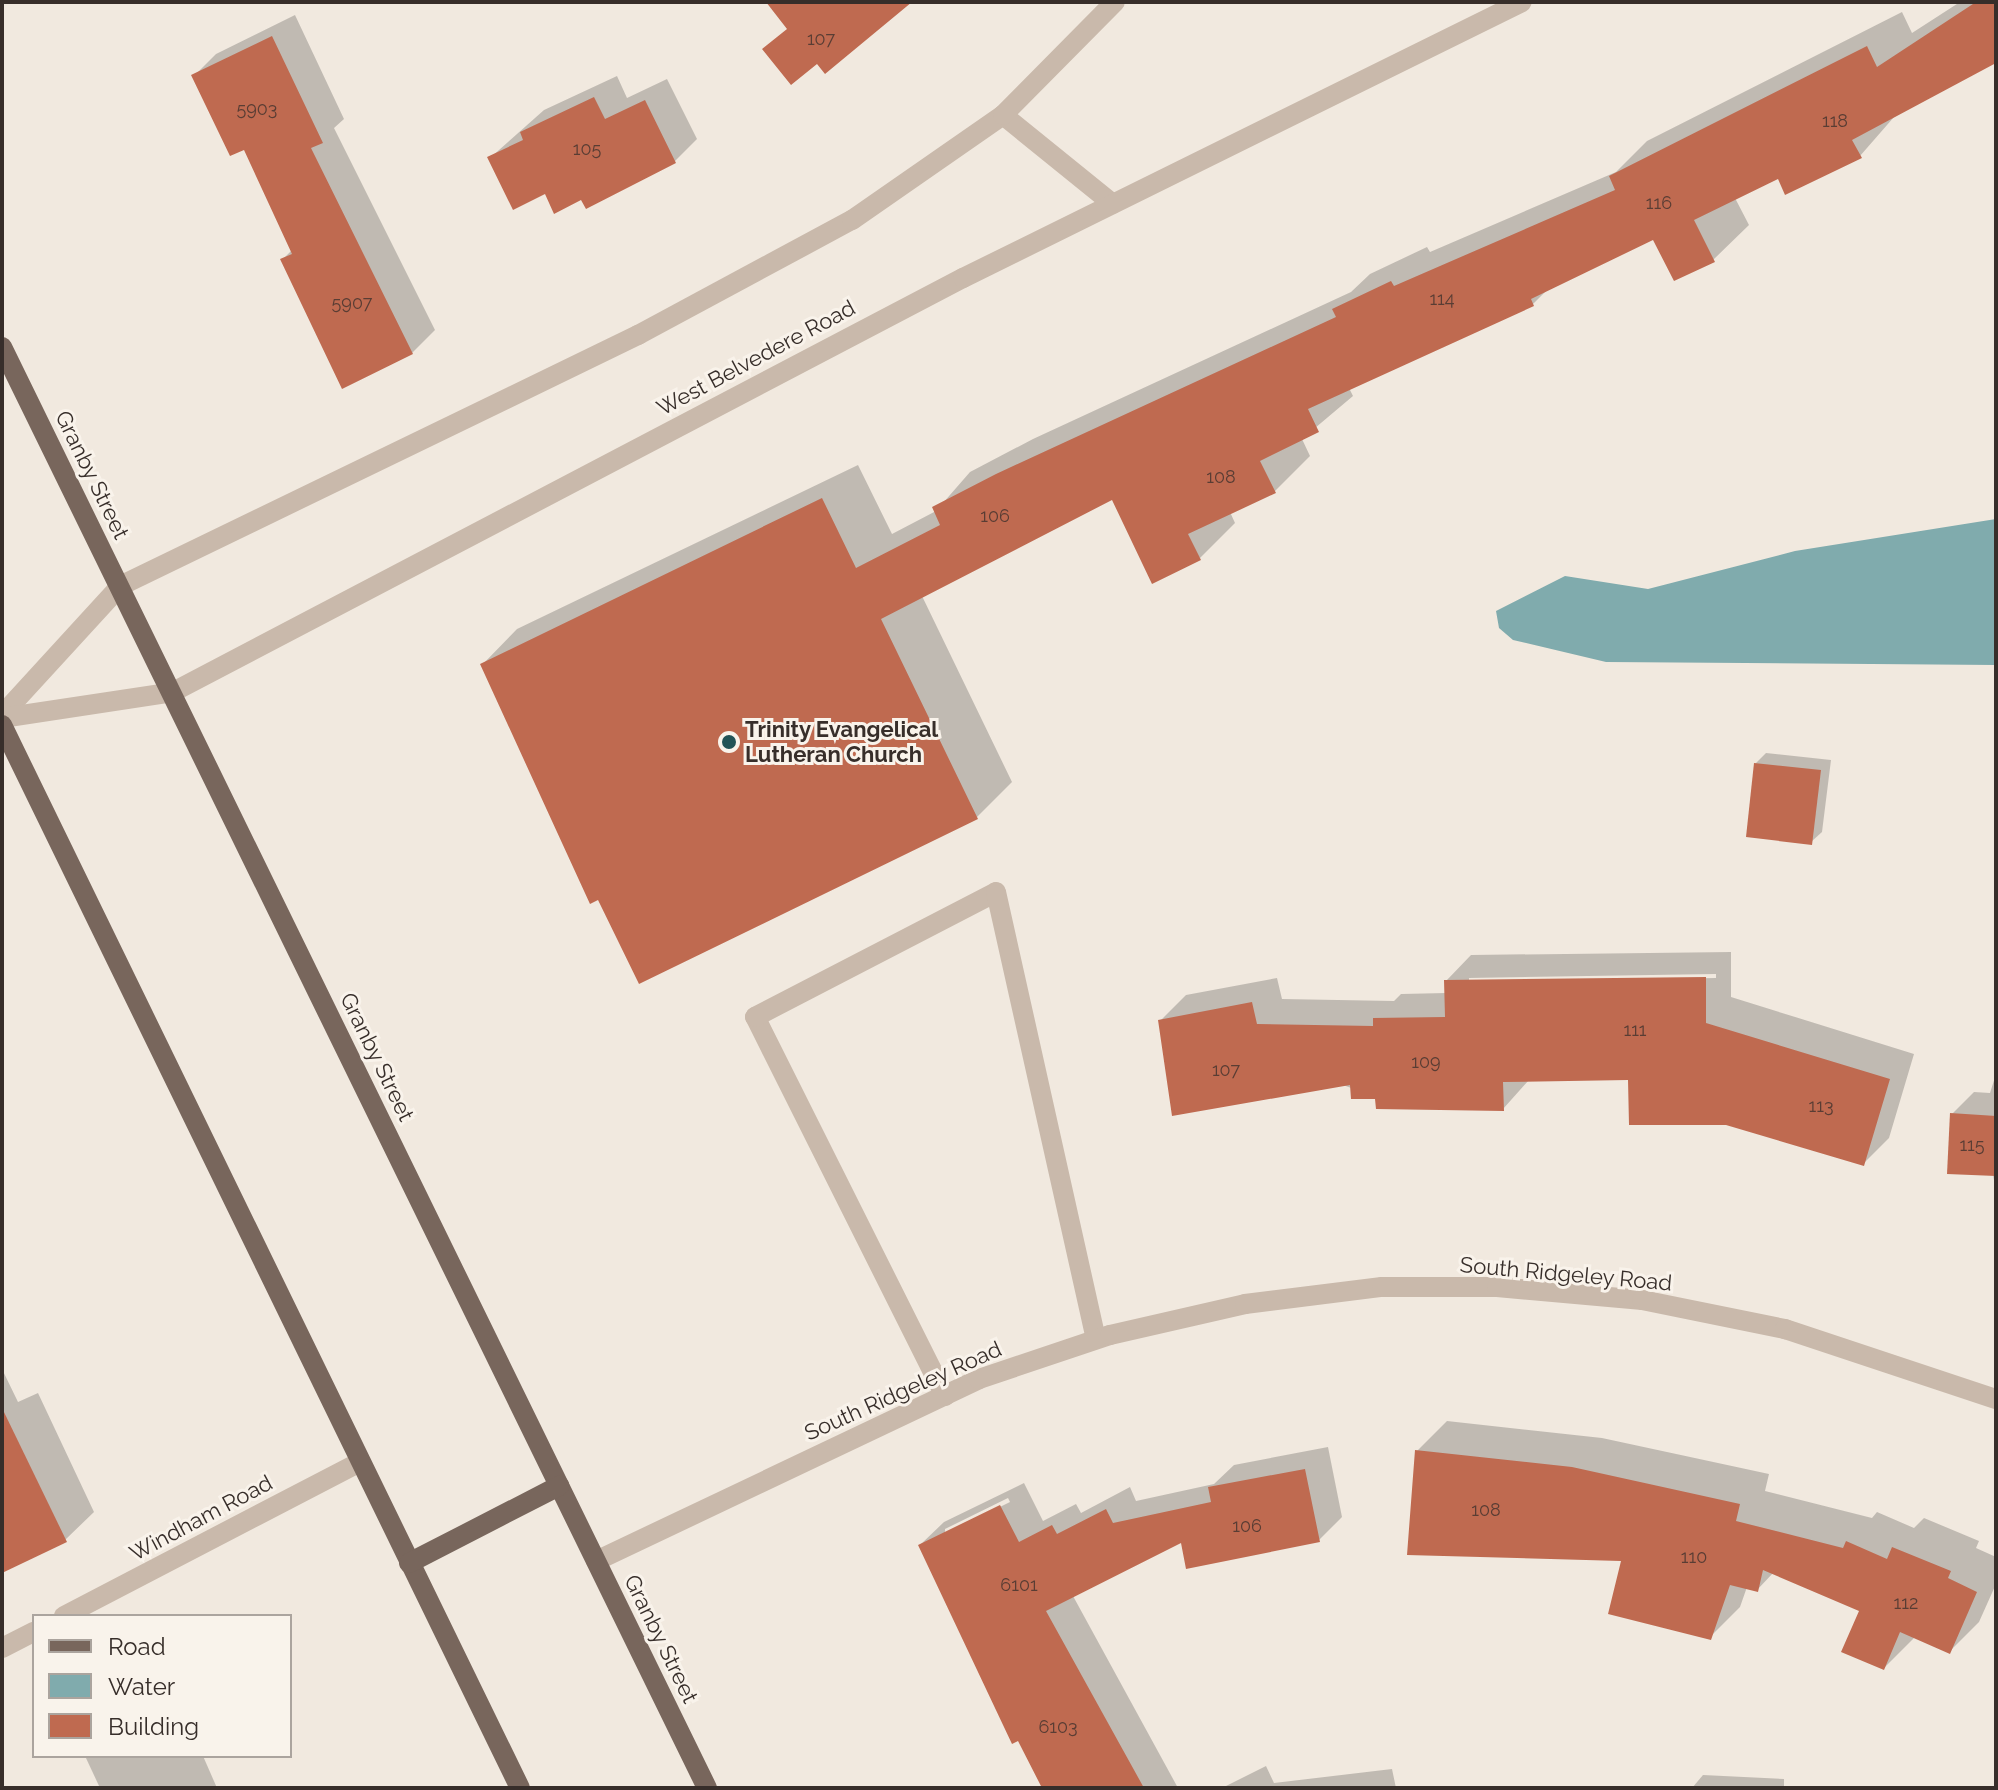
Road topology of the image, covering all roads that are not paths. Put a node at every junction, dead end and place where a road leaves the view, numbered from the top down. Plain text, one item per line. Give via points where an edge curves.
1 (1115, 2) edge
2 (1522, 2) edge
3 (1003, 115) junction
4 (1113, 204) junction
5 (2, 347) edge
6 (120, 586) junction
7 (173, 692) junction
8 (2, 717) edge
9 (2, 725) edge
10 (1096, 1339) junction
11 (945, 1396) junction
12 (1996, 1399) edge
13 (360, 1462) junction
14 (559, 1486) junction
15 (596, 1561) junction
16 (409, 1563) junction
17 (68, 1614) edge
18 (32, 1633) edge
19 (2, 1648) edge
20 (520, 1788) edge
21 (707, 1788) edge

1 - 3 street, West Belvedere Road
2 - 4 street, West Belvedere Road
3 - 4 street
3 - 6 street, West Belvedere Road via 949,160 852,220 691,306
4 - 7 street, West Belvedere Road
5 - 6 main road, Granby Street
6 - 7 main road, Granby Street
6 - 8 street, West Belvedere Road
7 - 8 street, West Belvedere Road
7 - 14 main road, Granby Street
9 - 13 main road
10 - 11 street, South Ridgeley Road
10 - 11 street via 996,892 755,1017
10 - 12 street, South Ridgeley Road via 1245,1304 1382,1287 1497,1287 1642,1300 1785,1329
11 - 15 street, South Ridgeley Road
13 - 16 main road
13 - 17 street, Windham Road
14 - 15 main road, Granby Street
14 - 16 main road
15 - 21 main road, Granby Street
16 - 20 main road
18 - 19 street

